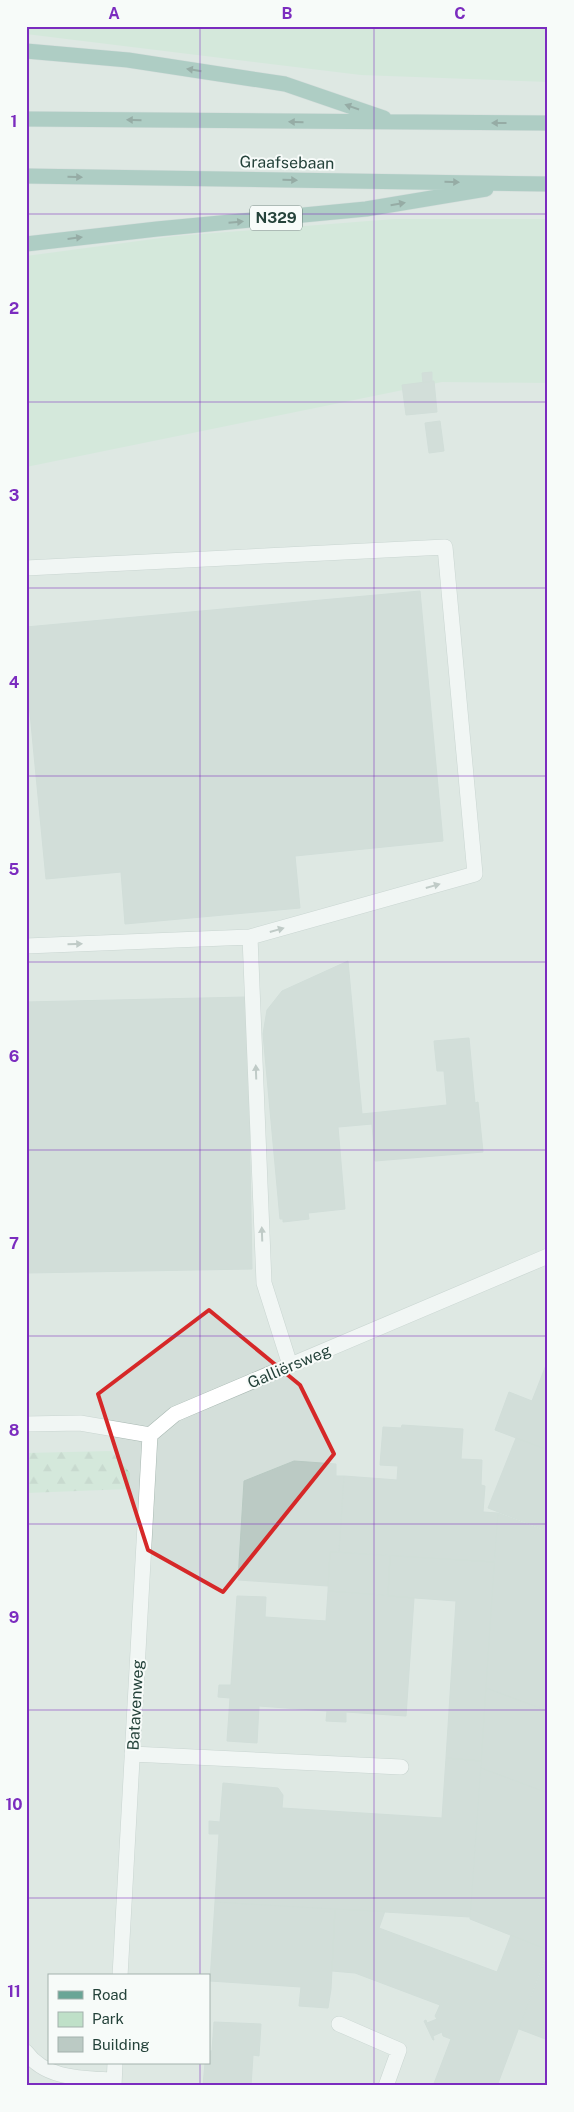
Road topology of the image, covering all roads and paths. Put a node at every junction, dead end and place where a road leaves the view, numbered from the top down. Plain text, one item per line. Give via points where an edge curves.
1 (26, 51) edge
2 (26, 119) edge
3 (398, 123) junction
4 (548, 123) edge
5 (26, 176) edge
6 (524, 183) junction
7 (548, 184) edge
8 (26, 244) edge
9 (26, 568) edge
10 (250, 937) junction
11 (26, 946) edge
12 (548, 1256) edge
13 (290, 1365) junction
14 (26, 1424) edge
15 (150, 1435) junction
16 (132, 1754) junction
17 (401, 1767) dead end
18 (120, 1974) edge
19 (340, 2024) dead end
20 (26, 2052) edge
21 (115, 2064) edge
22 (114, 2083) edge
23 (386, 2086) edge

3 -> 1 main road via 285,84 128,60
3 -> 2 main road
4 -> 3 main road
5 -> 6 main road, Graafsebaan / N329
6 - 7 main road, Graafsebaan / N329
8 -> 6 main road, N329 via 366,210
10 -> 9 street via 475,874 445,547
11 -> 10 street
13 -> 10 street via 264,1283
12 - 13 street, Galliërsweg
13 - 15 street, Galliërsweg via 174,1414
14 - 15 street via 80,1423
15 - 16 street, Batavenweg
16 - 17 street
16 - 18 street, Batavenweg
19 - 23 street via 399,2050
20 - 22 street via 34,2063 64,2076
21 - 22 street

